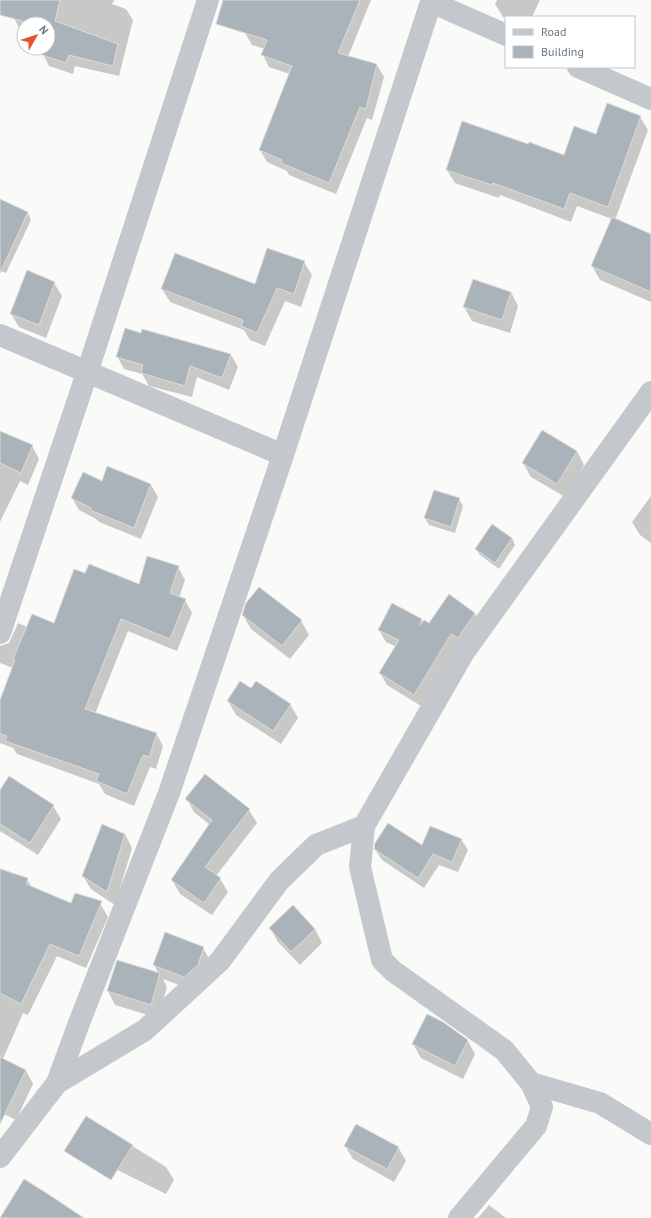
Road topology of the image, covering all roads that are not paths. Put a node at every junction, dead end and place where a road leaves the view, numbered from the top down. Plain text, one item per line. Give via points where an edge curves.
1 (208, 0) edge
2 (431, 1) edge
3 (505, 35) edge
4 (580, 68) edge
5 (651, 99) edge
6 (0, 335) edge
7 (87, 373) junction
8 (651, 392) edge
9 (283, 455) junction
10 (0, 632) edge
11 (364, 826) junction
12 (58, 1083) junction
13 (531, 1083) junction
14 (651, 1134) edge
15 (0, 1157) edge
16 (459, 1218) edge

1 - 7 street
2 - 3 street
2 - 9 street
4 - 5 street
6 - 7 street
7 - 9 street
7 - 10 street
8 - 11 street via 464,652
9 - 12 street via 169,793
11 - 12 street via 316,845 279,882 220,961 145,1030
11 - 13 street via 360,867 382,960 393,971 504,1050
12 - 15 street
13 - 14 street via 600,1103
13 - 16 street via 542,1107 536,1126

